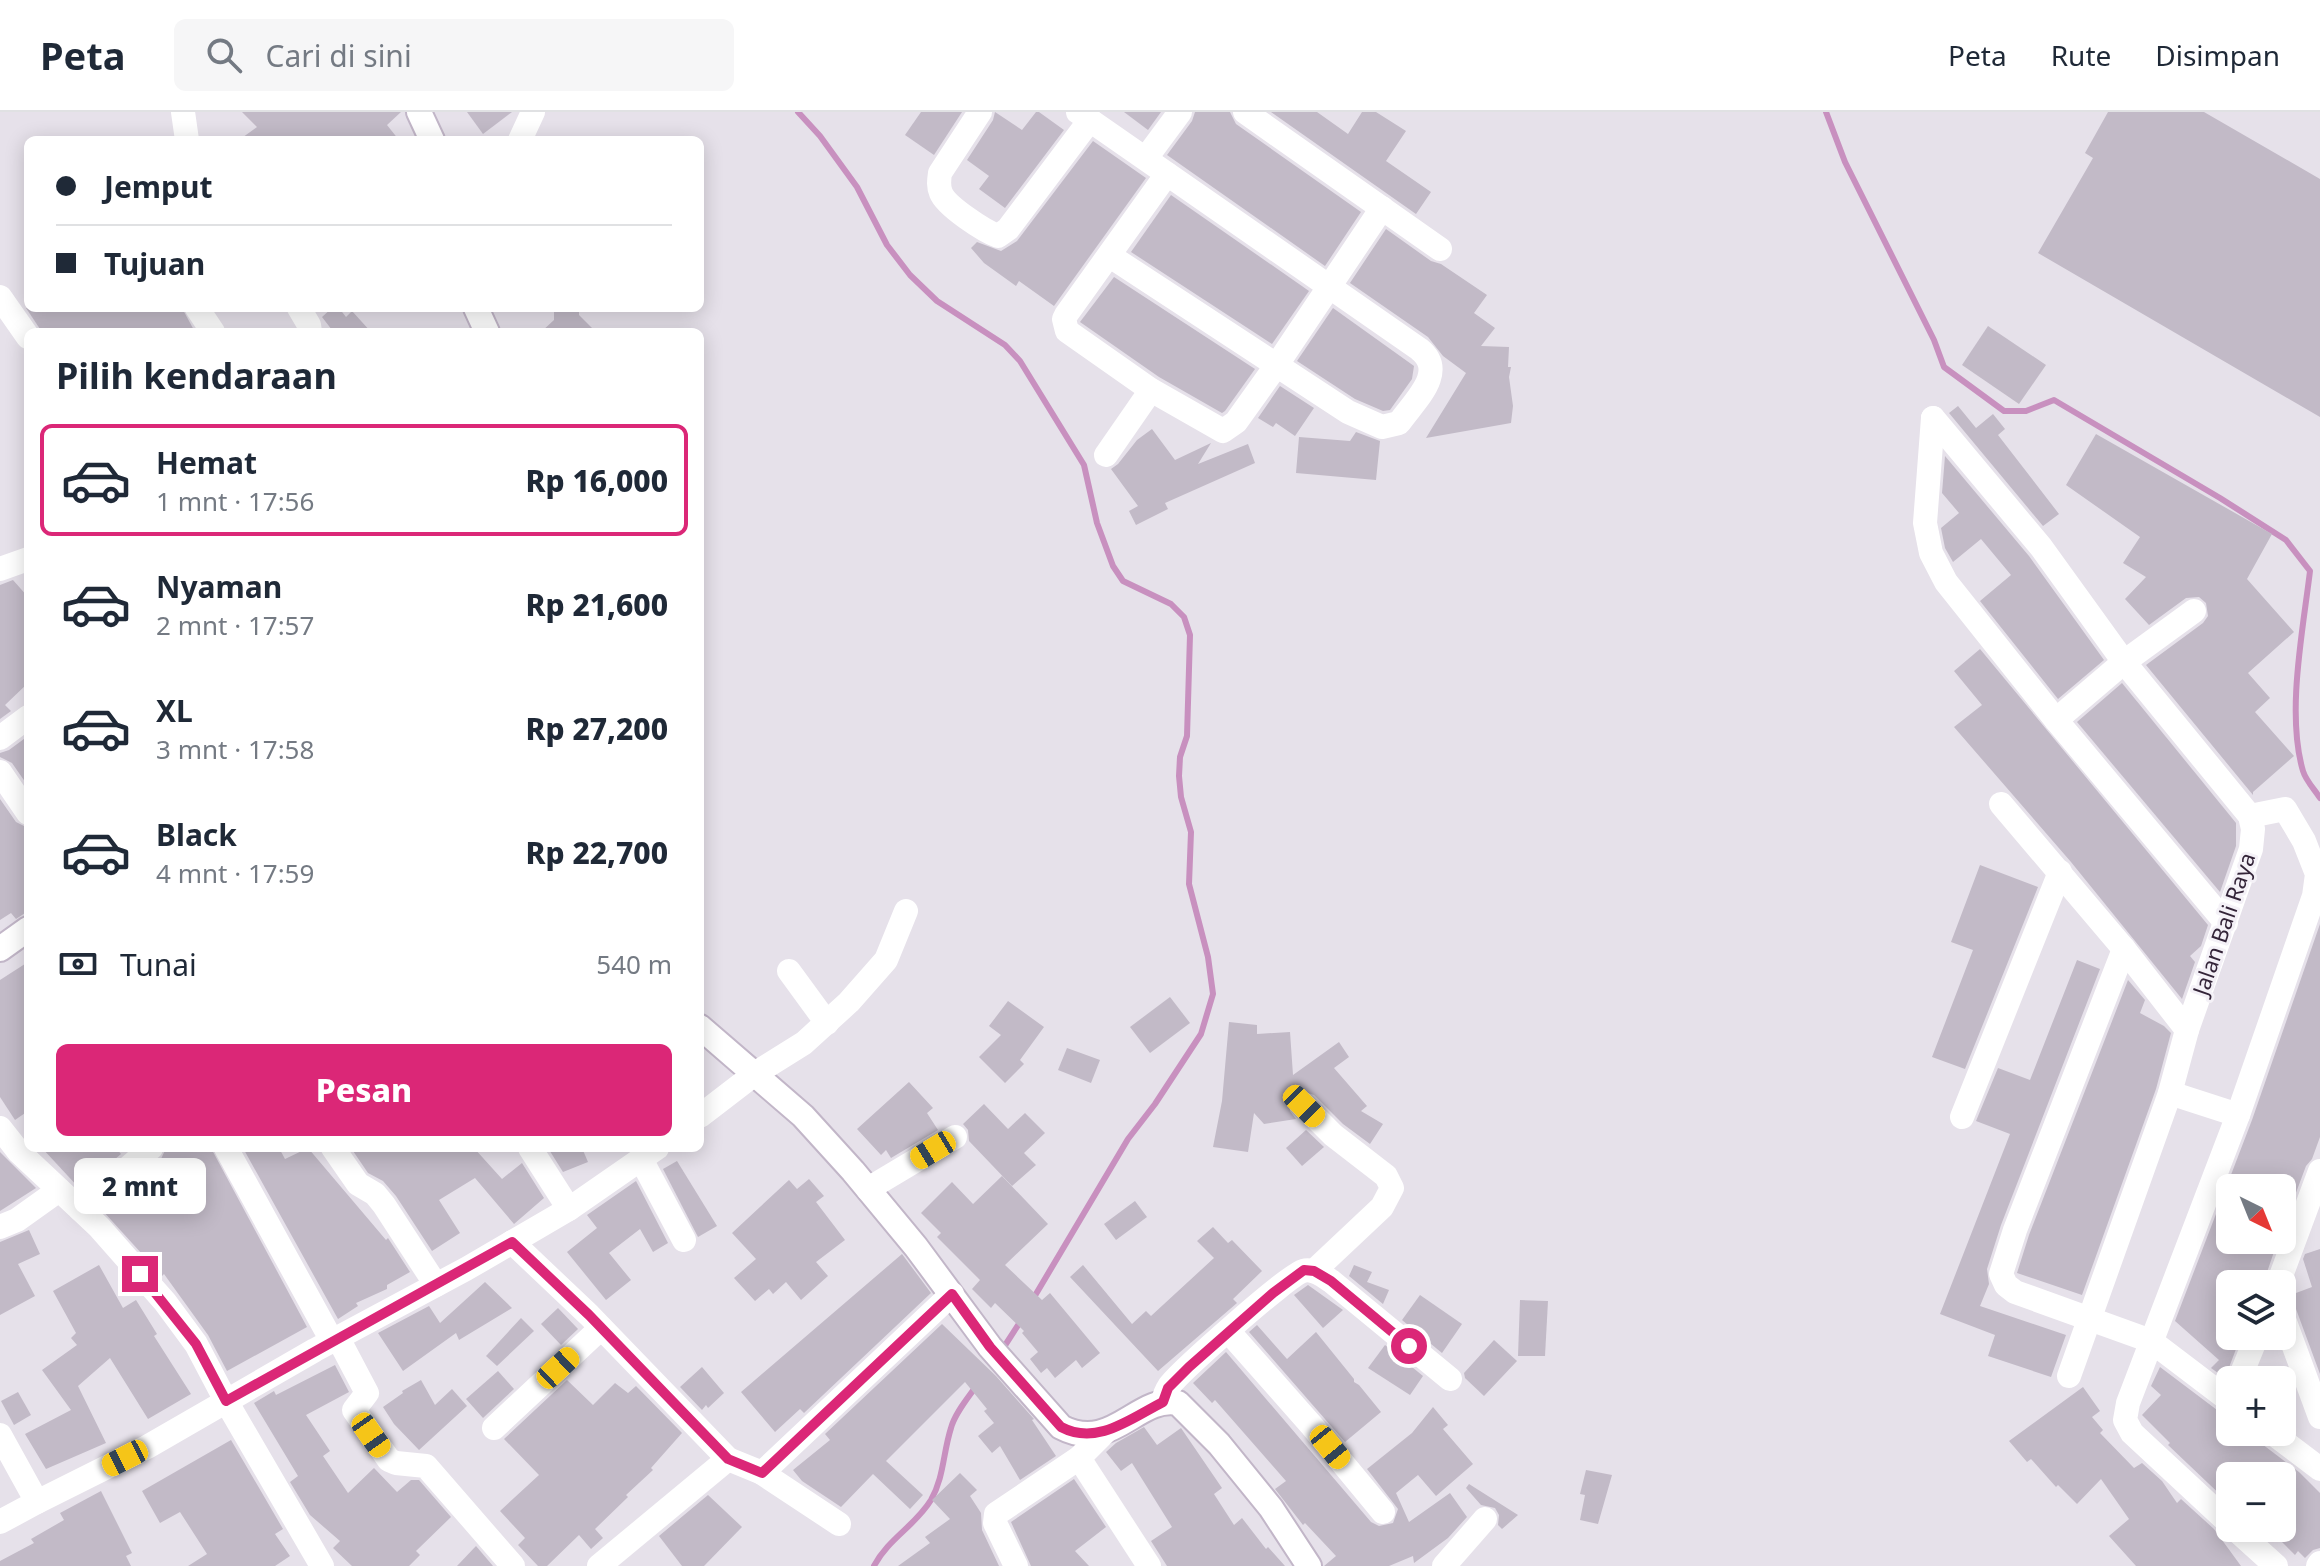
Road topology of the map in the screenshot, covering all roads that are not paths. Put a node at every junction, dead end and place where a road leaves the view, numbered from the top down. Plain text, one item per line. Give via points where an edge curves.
1 (183, 112) edge
2 (419, 112) edge
3 (533, 112) edge
4 (980, 112) edge
5 (1180, 112) edge
6 (1245, 112) edge
7 (1084, 116) edge
8 (186, 136) edge
9 (430, 136) edge
10 (522, 136) edge
11 (1146, 158) junction
12 (1167, 174) junction
13 (1382, 208) junction
14 (1440, 249) dead end
15 (1110, 256) junction
16 (1328, 285) junction
17 (0, 297) edge
18 (24, 331) edge
19 (1276, 366) junction
20 (1151, 390) junction
21 (1106, 455) dead end
22 (24, 560) edge
23 (0, 569) edge
24 (2194, 611) dead end
25 (2124, 662) junction
26 (24, 720) edge
27 (2056, 720) junction
28 (0, 738) edge
29 (0, 772) edge
30 (2001, 804) dead end
31 (24, 807) edge
32 (2250, 816) junction
33 (2060, 872) junction
34 (906, 911) dead end
35 (2226, 923) junction
36 (24, 932) edge
37 (0, 949) edge
38 (2124, 949) junction
39 (789, 971) dead end
40 (827, 1023) junction
41 (704, 1030) edge
42 (2187, 1030) junction
43 (756, 1073) junction
44 (2170, 1093) junction
45 (1304, 1106) dead end
46 (704, 1113) edge
47 (2238, 1115) junction
48 (1962, 1117) dead end
49 (0, 1128) edge
50 (955, 1137) dead end
51 (146, 1152) edge
52 (228, 1152) edge
53 (336, 1152) edge
54 (533, 1152) edge
55 (649, 1154) edge
56 (2319, 1179) edge
57 (868, 1189) junction
58 (59, 1190) junction
59 (80, 1209) junction
60 (569, 1209) junction
61 (0, 1227) edge
62 (684, 1240) dead end
63 (512, 1242) junction
64 (2283, 1270) edge
65 (1314, 1271) junction
66 (436, 1285) junction
67 (952, 1294) junction
68 (2088, 1318) junction
69 (601, 1328) junction
70 (1229, 1332) junction
71 (335, 1340) junction
72 (2151, 1341) junction
73 (2296, 1350) edge
74 (2069, 1376) dead end
75 (1450, 1379) dead end
76 (2216, 1390) edge
77 (226, 1401) junction
78 (1163, 1402) junction
79 (2320, 1417) edge
80 (494, 1428) dead end
81 (1106, 1431) junction
82 (0, 1435) edge
83 (2290, 1446) edge
84 (1079, 1458) junction
85 (728, 1459) junction
86 (2320, 1469) edge
87 (762, 1473) junction
88 (37, 1502) junction
89 (2216, 1511) edge
90 (1383, 1512) dead end
91 (1485, 1519) dead end
92 (0, 1522) edge
93 (839, 1524) dead end
94 (2250, 1542) edge
95 (322, 1566) edge
96 (513, 1566) edge
97 (599, 1566) edge
98 (1016, 1566) edge
99 (1149, 1566) edge
100 (1309, 1566) edge
101 (1444, 1566) edge
102 (2276, 1566) edge

1 - 8 street
2 - 9 street
3 - 10 street
4 - 7 street via 940,173 939,184 949,204 998,236 1008,229
5 - 11 street
6 - 13 street
7 - 11 street
11 - 12 street
12 - 15 street
12 - 16 street
13 - 14 street
13 - 16 street
15 - 19 street
15 - 20 street via 1064,325
16 - 19 street
16 - 19 street via 1429,357 1433,368 1427,383 1399,423 1382,427
17 - 18 street
19 - 20 street via 1236,422 1223,431
20 - 21 street
22 - 23 street
24 - 25 street
25 - 27 street
25 - 27 street via 2041,547 1933,418 1925,523 1931,553 1946,582
25 - 32 street
26 - 28 street
27 - 35 street
29 - 31 street
30 - 33 street
32 - 35 street, Jalan Bali Raya via 2251,849
32 - 47 street via 2285,809 2317,874 2314,896
33 - 38 street
33 - 48 street
34 - 40 street via 886,960
35 - 42 street, Jalan Bali Raya
36 - 37 street
38 - 42 street
38 - 68 street via 2001,1274 2015,1292
39 - 40 street
40 - 43 street
41 - 43 street
42 - 44 street, Jalan Bali Raya
43 - 46 street
43 - 57 street
44 - 47 street
44 - 68 street, Jalan Bali Raya
45 - 65 street via 1386,1176 1392,1188 1382,1207
47 - 72 street
49 - 58 street
50 - 57 street
51 - 59 street
52 - 71 street
53 - 66 street via 358,1184 384,1205
54 - 60 street
55 - 60 street
55 - 62 street
56 - 64 street
57 - 67 street
58 - 59 street
58 - 61 street
59 - 77 street via 173,1313
60 - 63 street
63 - 66 street
63 - 69 street
65 - 70 street via 1292,1277
65 - 75 street
66 - 71 street
67 - 81 street via 990,1347 1061,1427 1088,1436
67 - 87 street
68 - 72 street
68 - 74 street, Jalan Bali Raya
69 - 80 street
69 - 85 street
70 - 78 street via 1172,1383
70 - 90 street
71 - 77 street
71 - 96 street via 367,1393 354,1410 389,1460 426,1466
72 - 76 street
72 - 89 street via 2125,1420 2132,1433
73 - 79 street
77 - 88 street
77 - 95 street
78 - 81 street
78 - 100 street via 1183,1405 1219,1444
81 - 84 street
82 - 88 street
83 - 86 street
84 - 98 street via 996,1514 995,1523
84 - 99 street
85 - 87 street
85 - 97 street
87 - 93 street
88 - 92 street
91 - 101 street
94 - 102 street

